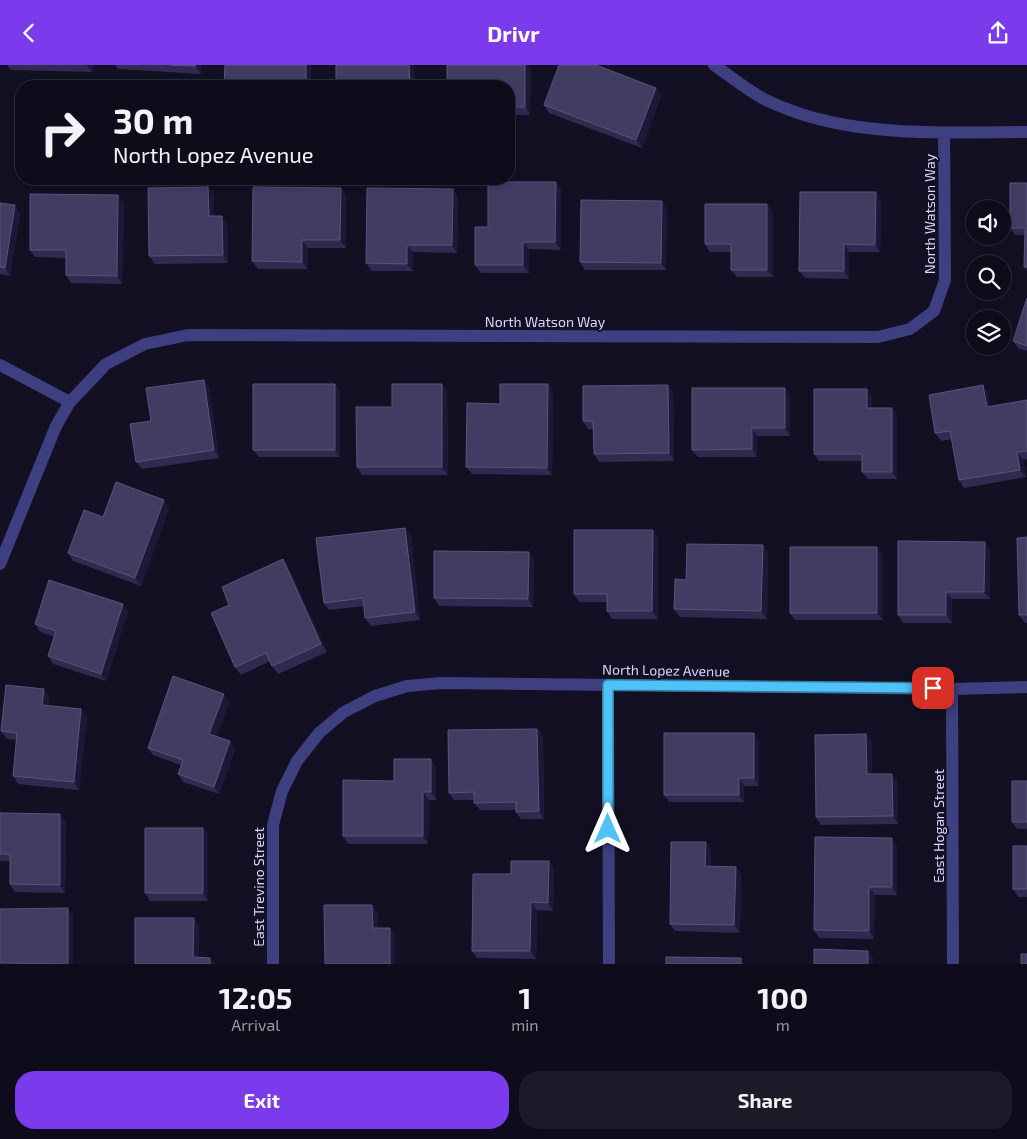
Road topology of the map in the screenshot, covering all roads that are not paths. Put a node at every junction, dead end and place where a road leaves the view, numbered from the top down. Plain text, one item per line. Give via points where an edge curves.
1 (714, 65) edge
2 (1027, 132) edge
3 (944, 133) junction
4 (0, 365) edge
5 (70, 402) junction
6 (0, 564) edge
7 (608, 685) junction
8 (1027, 687) edge
9 (952, 689) junction
10 (319, 733) joint
11 (273, 964) edge
12 (609, 964) edge
13 (953, 964) edge

1 - 3 street via 764,99 804,115 887,130
2 - 3 street
3 - 5 street, North Watson Way via 945,280 934,311 910,329 878,337 188,335 145,344 106,364
4 - 5 street
5 - 6 street, North Watson Way via 56,425
7 - 9 street, North Lopez Avenue
7 - 10 street, North Lopez Avenue via 441,683 407,686 375,696 344,712
7 - 12 street
8 - 9 street, North Lopez Avenue
9 - 13 street, East Hogan Street
10 - 11 street, East Trevino Street via 289,776 273,825

